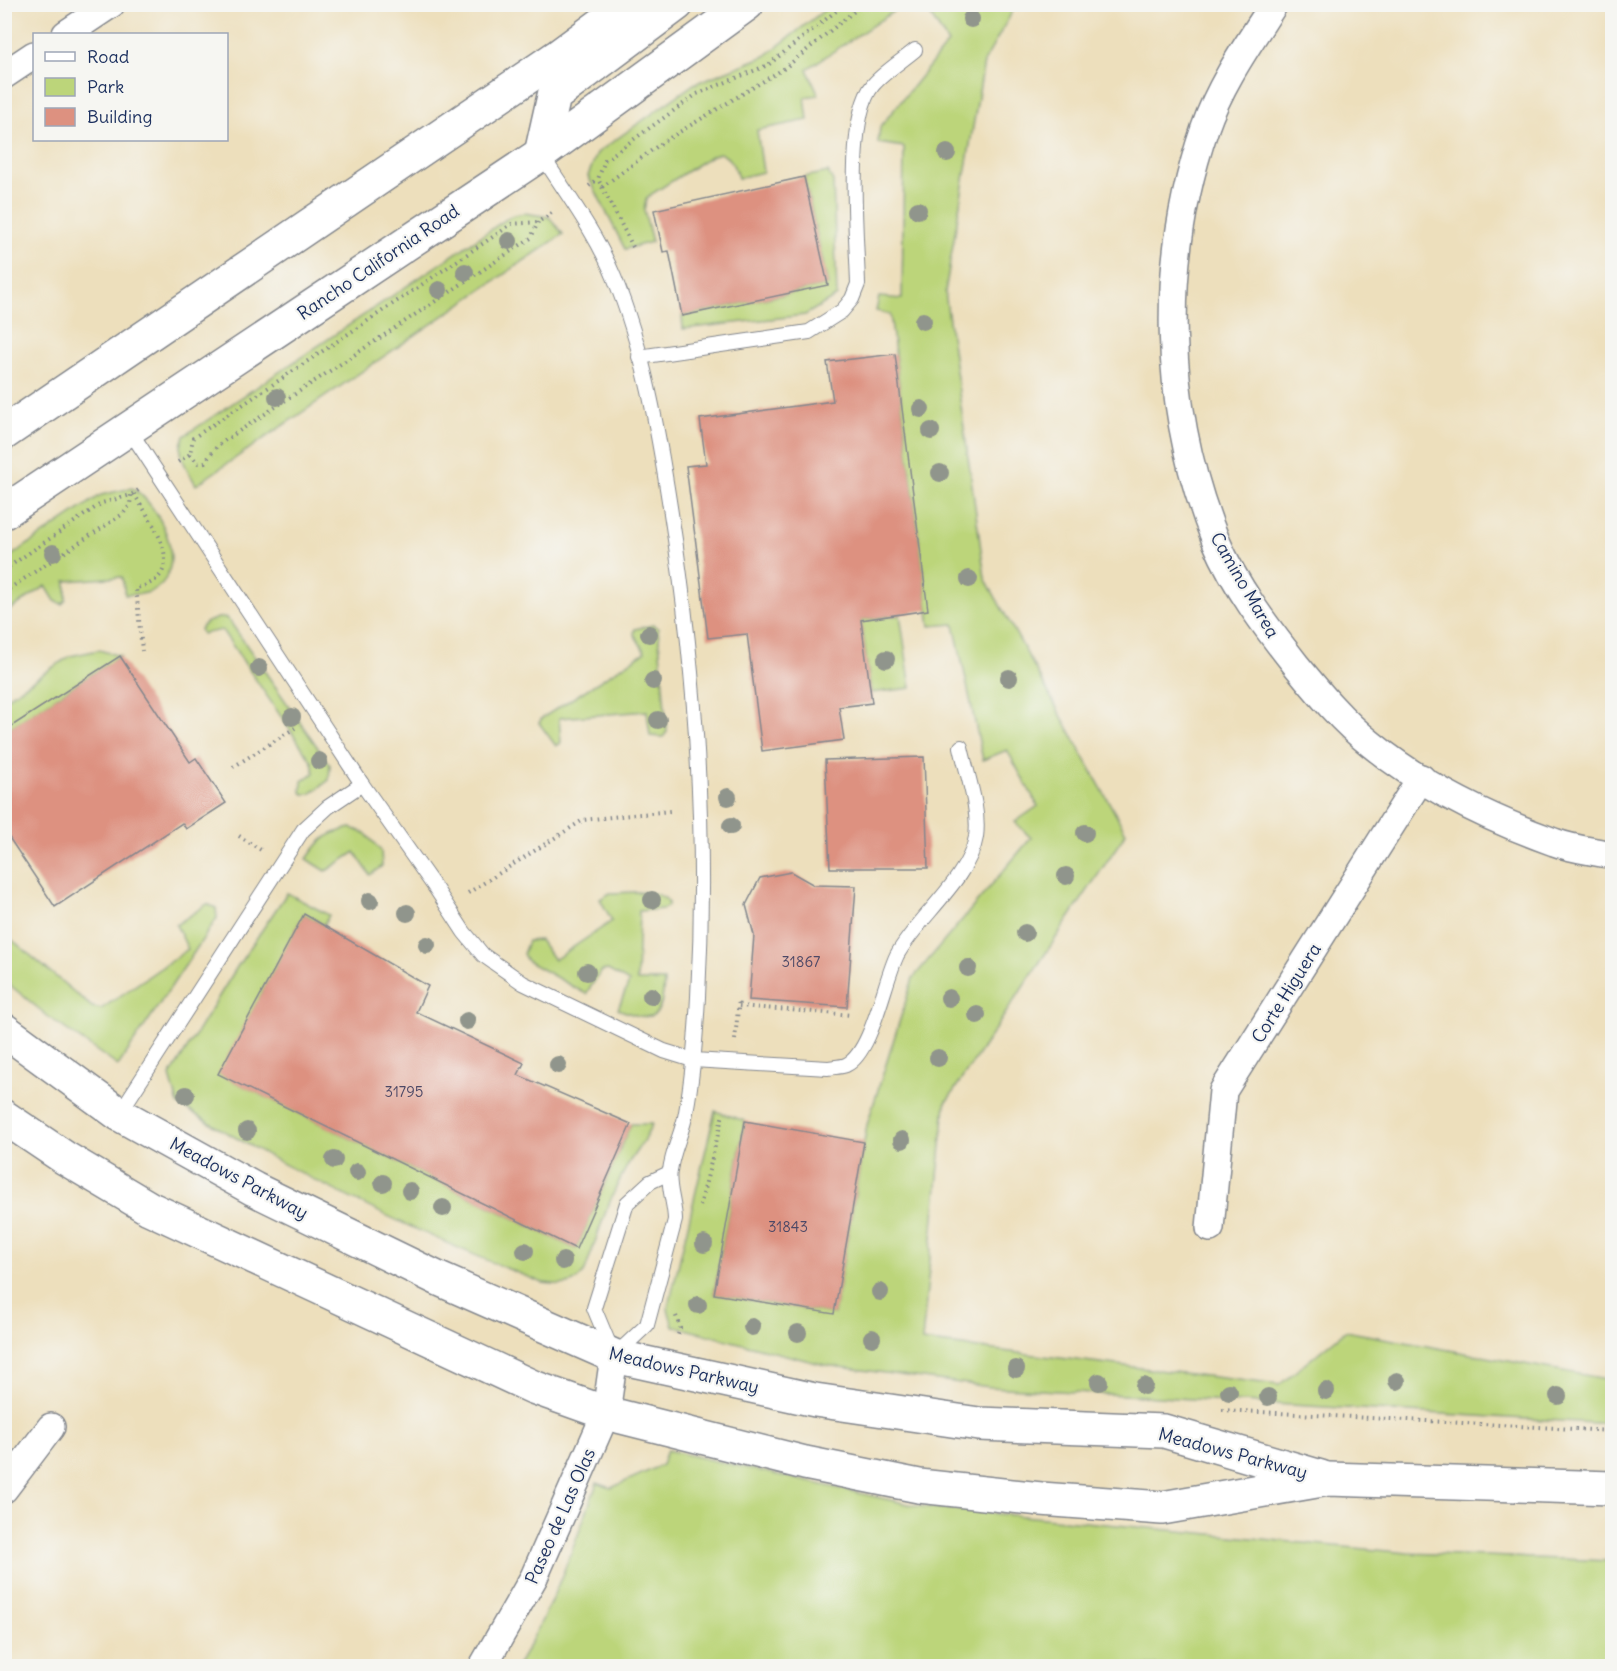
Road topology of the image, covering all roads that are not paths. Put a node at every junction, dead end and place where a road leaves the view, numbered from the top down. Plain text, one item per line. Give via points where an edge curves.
1 (111, 4) edge
2 (630, 4) edge
3 (677, 4) edge
4 (747, 4) edge
5 (1274, 4) edge
6 (68, 33) edge
7 (915, 50) dead end
8 (33, 56) edge
9 (4, 75) edge
10 (541, 154) junction
11 (639, 357) junction
12 (128, 428) junction
13 (4, 433) edge
14 (4, 512) edge
15 (961, 747) dead end
16 (1421, 778) junction
17 (362, 784) junction
18 (1612, 855) edge
19 (13, 1017) edge
20 (693, 1060) junction
21 (119, 1114) junction
22 (4, 1117) edge
23 (669, 1173) junction
24 (1210, 1228) dead end
25 (614, 1356) junction
26 (606, 1413) junction
27 (51, 1427) dead end
28 (1328, 1479) junction
29 (1612, 1488) edge
30 (4, 1490) edge
31 (483, 1666) edge

1 - 6 street
2 - 13 main road
3 - 10 main road via 554,96
4 - 10 main road, Rancho California Road
5 - 16 street, Camino Marea via 1240,57 1206,126 1182,212 1173,301 1175,379 1188,460 1217,543 1263,624 1327,704 1371,745
7 - 11 lane via 872,86 864,103 855,136 858,284 842,311 809,332
8 - 9 street
10 - 11 lane via 615,279
10 - 12 main road, Rancho California Road
11 - 20 lane via 659,440 696,712 702,880
12 - 14 main road, Rancho California Road
12 - 17 lane
15 - 20 lane via 976,815 976,838 949,888 903,943 888,973 860,1054 846,1064 828,1068
16 - 18 street, Camino Marea via 1482,812 1556,843
16 - 24 street, Corte Higuera via 1223,1091
17 - 20 lane via 483,955 544,994 641,1042
17 - 21 lane via 303,830
19 - 21 main road, Meadows Parkway
20 - 23 lane via 686,1114
21 - 25 main road, Meadows Parkway via 254,1189 439,1279
22 - 26 main road, Meadows Parkway via 149,1208 532,1388
23 - 25 lane via 675,1220 647,1325
23 - 25 lane via 650,1182 627,1203 594,1308
25 - 26 street, Paseo de Las Olas
25 - 28 main road, Meadows Parkway via 815,1400 979,1424 1164,1431
26 - 28 main road, Meadows Parkway via 806,1463 919,1486 1041,1499 1162,1508
26 - 31 street, Paseo de Las Olas via 534,1578
27 - 30 street
28 - 29 main road, Meadows Parkway

